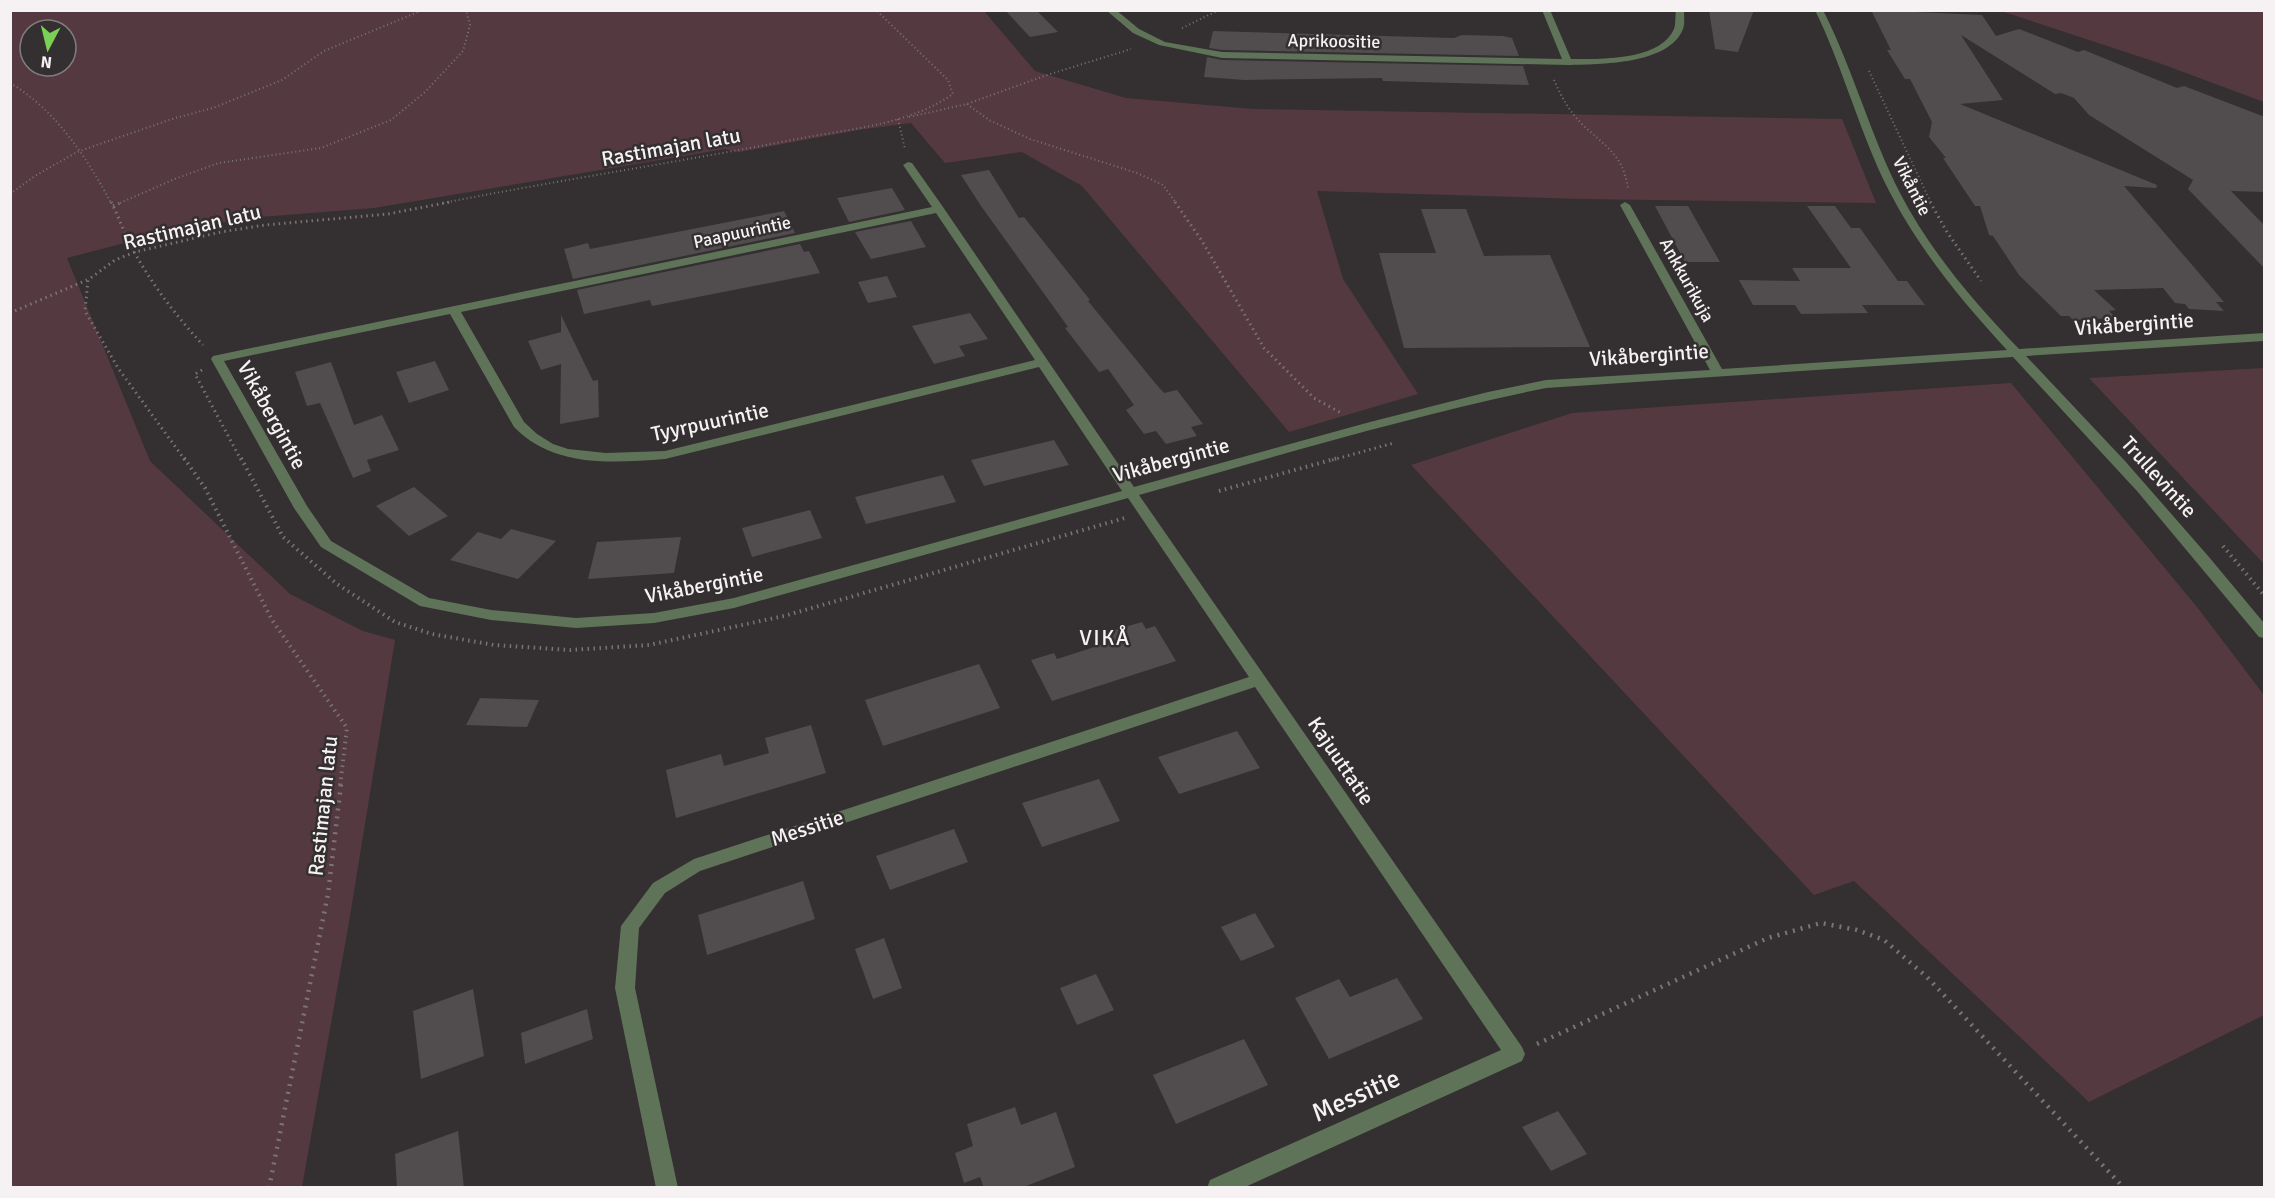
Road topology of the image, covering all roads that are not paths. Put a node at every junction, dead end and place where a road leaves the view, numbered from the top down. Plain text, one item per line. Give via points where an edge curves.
1 (1110, 10) edge
2 (1546, 10) edge
3 (1680, 10) edge
4 (1819, 10) edge
5 (1568, 62) junction
6 (908, 165) road end
7 (1625, 205) road end
8 (939, 209) junction
9 (454, 310) junction
10 (2265, 337) edge
11 (2018, 352) junction
12 (217, 359) joint
13 (1043, 362) junction
14 (1717, 371) junction
15 (1131, 493) junction
16 (2265, 633) edge
17 (1259, 680) junction
18 (1515, 1054) joint
19 (667, 1188) edge
20 (1218, 1188) edge

1 - 5 street, Aprikoositie via 1130,29 1155,41 1222,55
2 - 5 street
3 - 5 street, Aprikoositie via 1679,29 1664,46 1629,58
4 - 11 street, Vikåntie via 1897,199 1925,244 1983,317
6 - 8 street
7 - 14 street, Ankkurikuja
8 - 9 street, Paapuurintie
8 - 13 street
9 - 12 street, Paapuurintie
9 - 13 street, Tyyrpuurintie via 529,438 558,451 617,458 665,455
10 - 11 street, Vikåbergintie
11 - 14 street, Vikåbergintie
11 - 16 street, Trullevintie via 2126,469
12 - 15 street, Vikåbergintie via 301,508 326,544 425,602 491,615 576,623 654,618 734,603
13 - 15 street
14 - 15 street, Vikåbergintie via 1546,384 1488,396
15 - 17 street, Kajuuttatie
17 - 18 street, Kajuuttatie
17 - 19 street, Messitie via 694,866 658,888 630,926 625,988
18 - 20 street, Messitie

